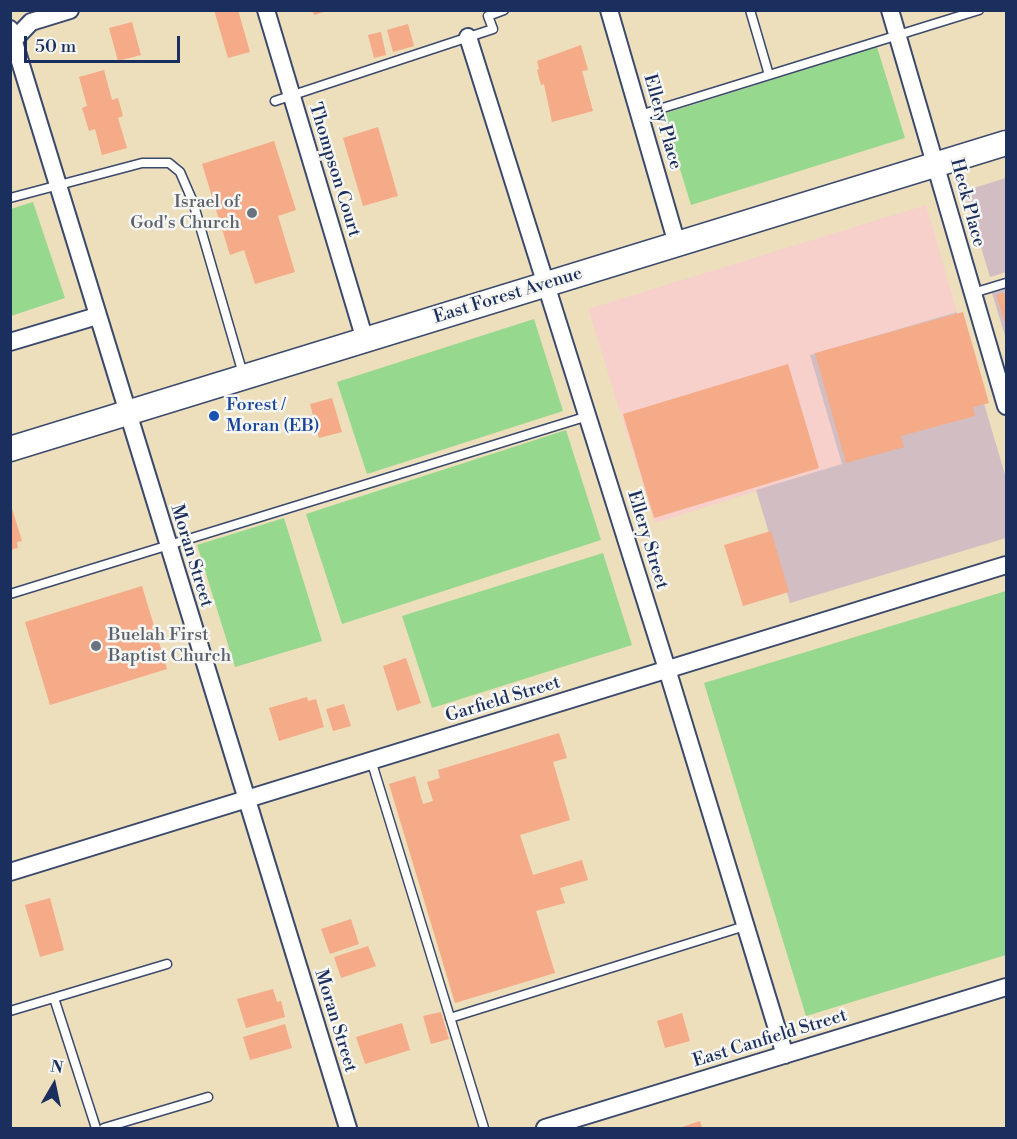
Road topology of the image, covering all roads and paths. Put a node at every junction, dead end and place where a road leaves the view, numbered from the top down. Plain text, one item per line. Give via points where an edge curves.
1 (70, 10) edge
2 (266, 10) edge
3 (504, 10) edge
4 (609, 10) edge
5 (750, 10) edge
6 (890, 10) edge
7 (979, 10) edge
8 (897, 36) junction
9 (468, 37) junction
10 (12, 38) edge
11 (769, 75) junction
12 (292, 96) junction
13 (275, 101) dead end
14 (640, 115) junction
15 (1006, 143) edge
16 (937, 164) junction
17 (57, 184) junction
18 (10, 198) edge
19 (677, 244) junction
20 (1006, 283) edge
21 (546, 284) junction
22 (973, 293) junction
23 (97, 316) junction
24 (365, 340) junction
25 (10, 342) edge
26 (244, 378) junction
27 (1006, 406) edge
28 (126, 414) junction
29 (588, 416) junction
30 (10, 449) edge
31 (167, 546) junction
32 (1006, 565) edge
33 (10, 594) edge
34 (668, 669) junction
35 (371, 760) junction
36 (246, 799) junction
37 (10, 872) edge
38 (745, 926) junction
39 (167, 964) dead end
40 (1006, 987) edge
41 (54, 998) junction
42 (10, 1011) edge
43 (450, 1018) junction
44 (785, 1055) junction
45 (208, 1097) dead end
46 (96, 1128) edge
47 (104, 1128) edge
48 (348, 1128) edge
49 (484, 1128) edge
50 (545, 1128) edge

1 - 10 street via 31,22
2 - 12 street, Thompson Court
3 - 9 lane via 488,16 493,29
4 - 14 street, Ellery Place
5 - 11 lane
6 - 8 street, Heck Place
7 - 8 lane
8 - 11 lane
8 - 16 street, Heck Place
9 - 12 lane
9 - 21 street, Ellery Street
10 - 17 street, Moran Street
11 - 14 lane
12 - 13 lane
12 - 24 street, Thompson Court
14 - 19 street, Ellery Place
15 - 16 main road, East Forest Avenue
16 - 19 main road, East Forest Avenue
16 - 22 street, Heck Place
17 - 18 lane
17 - 23 street, Moran Street
17 - 26 lane via 142,163 169,163 180,172 193,202
19 - 21 main road, East Forest Avenue
20 - 22 lane
21 - 24 main road, East Forest Avenue
21 - 29 street, Ellery Street
22 - 27 street, Heck Place
23 - 25 street
23 - 28 street, Moran Street
24 - 26 main road, East Forest Avenue
26 - 28 main road, East Forest Avenue
28 - 30 main road, East Forest Avenue
28 - 31 street, Moran Street
29 - 31 lane
29 - 34 street, Ellery Street
31 - 33 lane
31 - 36 street, Moran Street
32 - 34 street, Garfield Street
34 - 35 street, Garfield Street
34 - 38 street, Ellery Street
35 - 36 street, Garfield Street
35 - 43 lane
36 - 37 street, Garfield Street
36 - 48 street, Moran Street
38 - 43 lane
38 - 44 street, Ellery Street
39 - 41 lane
40 - 44 street, East Canfield Street
41 - 42 lane
41 - 46 lane
43 - 49 lane
44 - 50 street, East Canfield Street
45 - 47 lane

